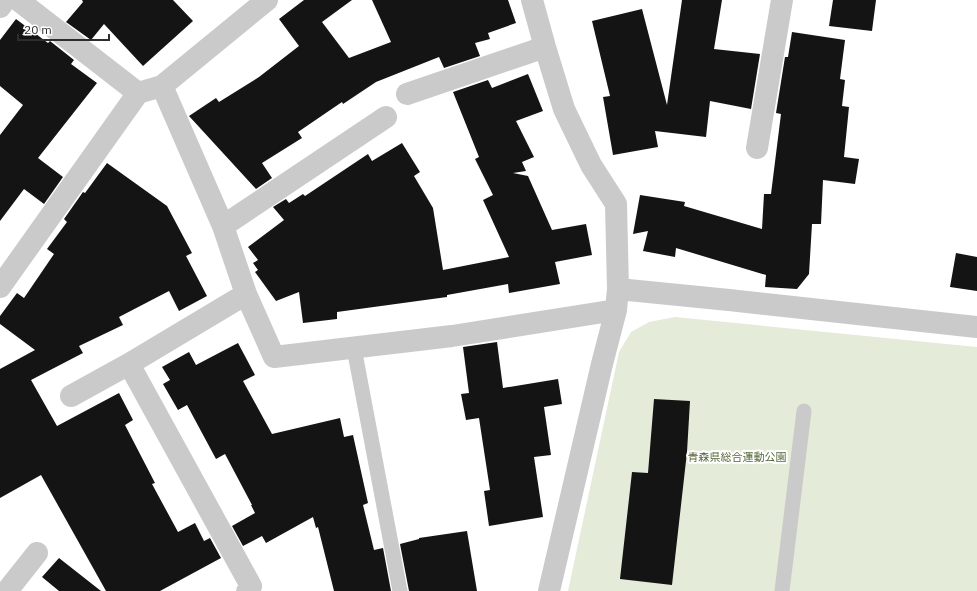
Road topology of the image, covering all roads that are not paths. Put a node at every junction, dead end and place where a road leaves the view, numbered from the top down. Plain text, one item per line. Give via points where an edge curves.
1 (5, 0) edge
2 (18, 0) edge
3 (267, 0) edge
4 (532, 0) edge
5 (782, 0) edge
6 (0, 7) edge
7 (545, 47) junction
8 (162, 86) junction
9 (138, 93) junction
10 (407, 94) dead end
11 (386, 117) dead end
12 (757, 148) dead end
13 (223, 226) junction
14 (0, 288) edge
15 (246, 294) junction
16 (617, 299) junction
17 (977, 327) edge
18 (354, 348) junction
19 (129, 364) junction
20 (71, 396) dead end
21 (804, 411) dead end
22 (37, 553) dead end
23 (7, 591) edge
24 (247, 591) edge
25 (400, 591) edge
26 (549, 591) edge
27 (782, 591) edge

1 - 6 street
2 - 9 street
3 - 8 street
4 - 7 street
5 - 12 street
7 - 10 street
7 - 16 street via 564,109 591,165 616,204
8 - 9 street
8 - 13 street
9 - 14 street
11 - 13 street
13 - 15 street
15 - 18 street via 274,357
15 - 19 street
16 - 17 street via 737,301
16 - 18 street via 452,336
16 - 26 street
18 - 25 lane
19 - 20 street
19 - 24 street via 251,586
21 - 27 lane
22 - 23 street

